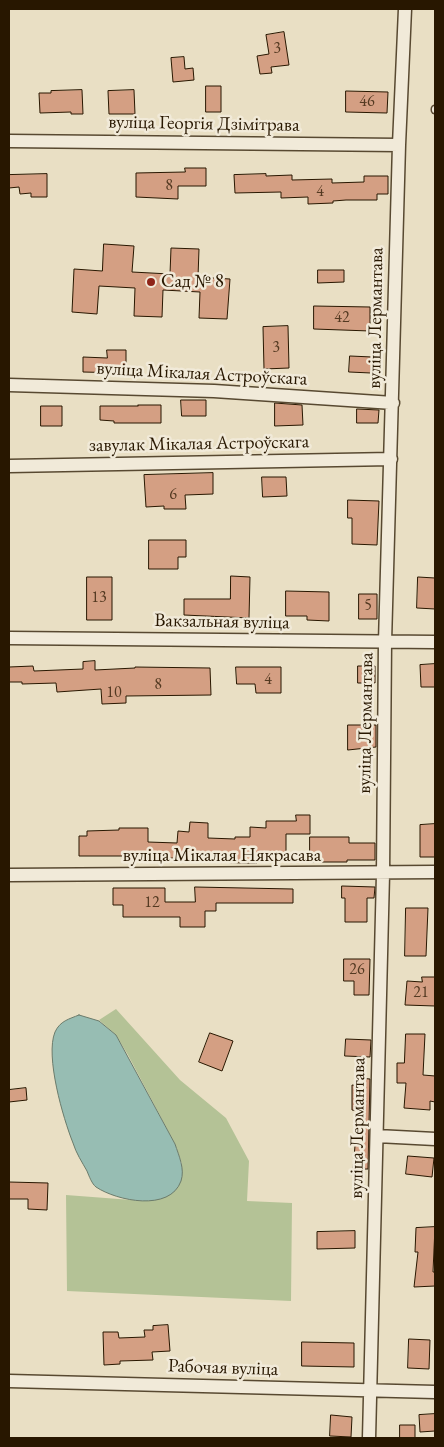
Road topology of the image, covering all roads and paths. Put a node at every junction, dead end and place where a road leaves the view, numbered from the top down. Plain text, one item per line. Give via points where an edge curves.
1 (405, 9) edge
2 (9, 141) edge
3 (399, 145) junction
4 (9, 385) edge
5 (393, 403) junction
6 (391, 459) junction
7 (9, 466) edge
8 (9, 638) edge
9 (385, 642) junction
10 (435, 642) edge
11 (435, 872) edge
12 (383, 874) junction
13 (9, 875) edge
14 (376, 1136) junction
15 (435, 1139) edge
16 (9, 1381) edge
17 (370, 1390) junction
18 (435, 1392) edge
19 (369, 1438) edge

1 - 3 street, вуліца Лермантава
2 - 3 street, вуліца Георгія Дзімітрава
3 - 5 street, вуліца Лермантава
4 - 5 street, вуліца Мікалая Астроўскага via 214,391
5 - 6 street, вуліца Лермантава
6 - 7 street, завулак Мікалая Астроўскага
6 - 9 street, вуліца Лермантава
8 - 9 street, Вакзальная вуліца
9 - 10 street, Вакзальная вуліца
9 - 12 street, вуліца Лермантава
11 - 12 street, вуліца Мікалая Някрасава
12 - 13 street, вуліца Мікалая Някрасава
12 - 14 street, вуліца Лермантава
14 - 15 street
14 - 17 street, вуліца Лермантава
16 - 17 street, Рабочая вуліца
17 - 18 street, Рабочая вуліца
17 - 19 street, вуліца Лермантава

